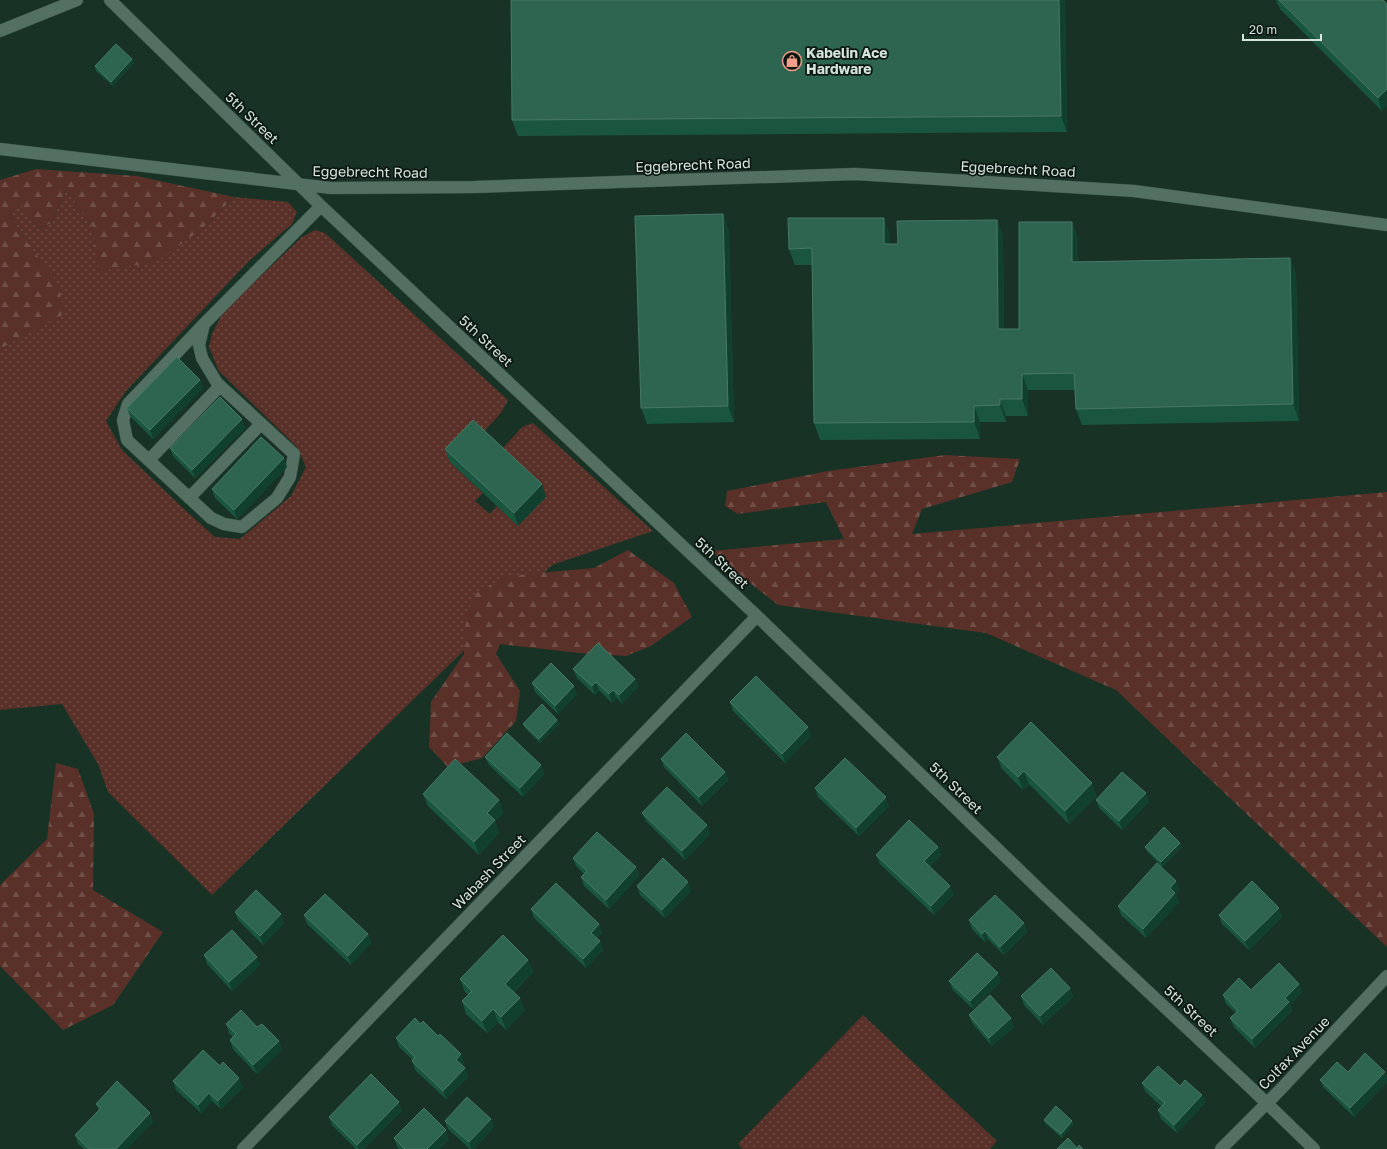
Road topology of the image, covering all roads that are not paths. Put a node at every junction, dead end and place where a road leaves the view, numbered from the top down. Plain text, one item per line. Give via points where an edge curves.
1 (77, 0) edge
2 (110, 0) edge
3 (0, 31) edge
4 (0, 149) edge
5 (299, 185) junction
6 (321, 206) junction
7 (1387, 225) edge
8 (204, 324) junction
9 (220, 386) junction
10 (261, 424) junction
11 (149, 460) junction
12 (189, 498) junction
13 (757, 616) junction
14 (1387, 976) edge
15 (1266, 1103) junction
16 (243, 1149) edge
17 (1221, 1149) edge
18 (1314, 1149) edge

1 - 3 street
2 - 5 street, 5th Street
4 - 5 street, Eggebrecht Road
5 - 6 street, 5th Street
5 - 7 street, Eggebrecht Road via 331,188 475,188 855,174 1134,190
6 - 8 street
6 - 13 street, 5th Street
8 - 9 street via 199,345 202,358
8 - 11 street via 128,404 123,420 127,440
9 - 10 street
9 - 11 street
10 - 12 street
10 - 12 street via 294,454 290,476 277,498 242,527 224,524 211,518
11 - 12 street
13 - 15 street, 5th Street via 1044,894
13 - 16 street, Wabash Street
14 - 15 street, Colfax Avenue
15 - 17 street, Colfax Avenue
15 - 18 street, 5th Street

